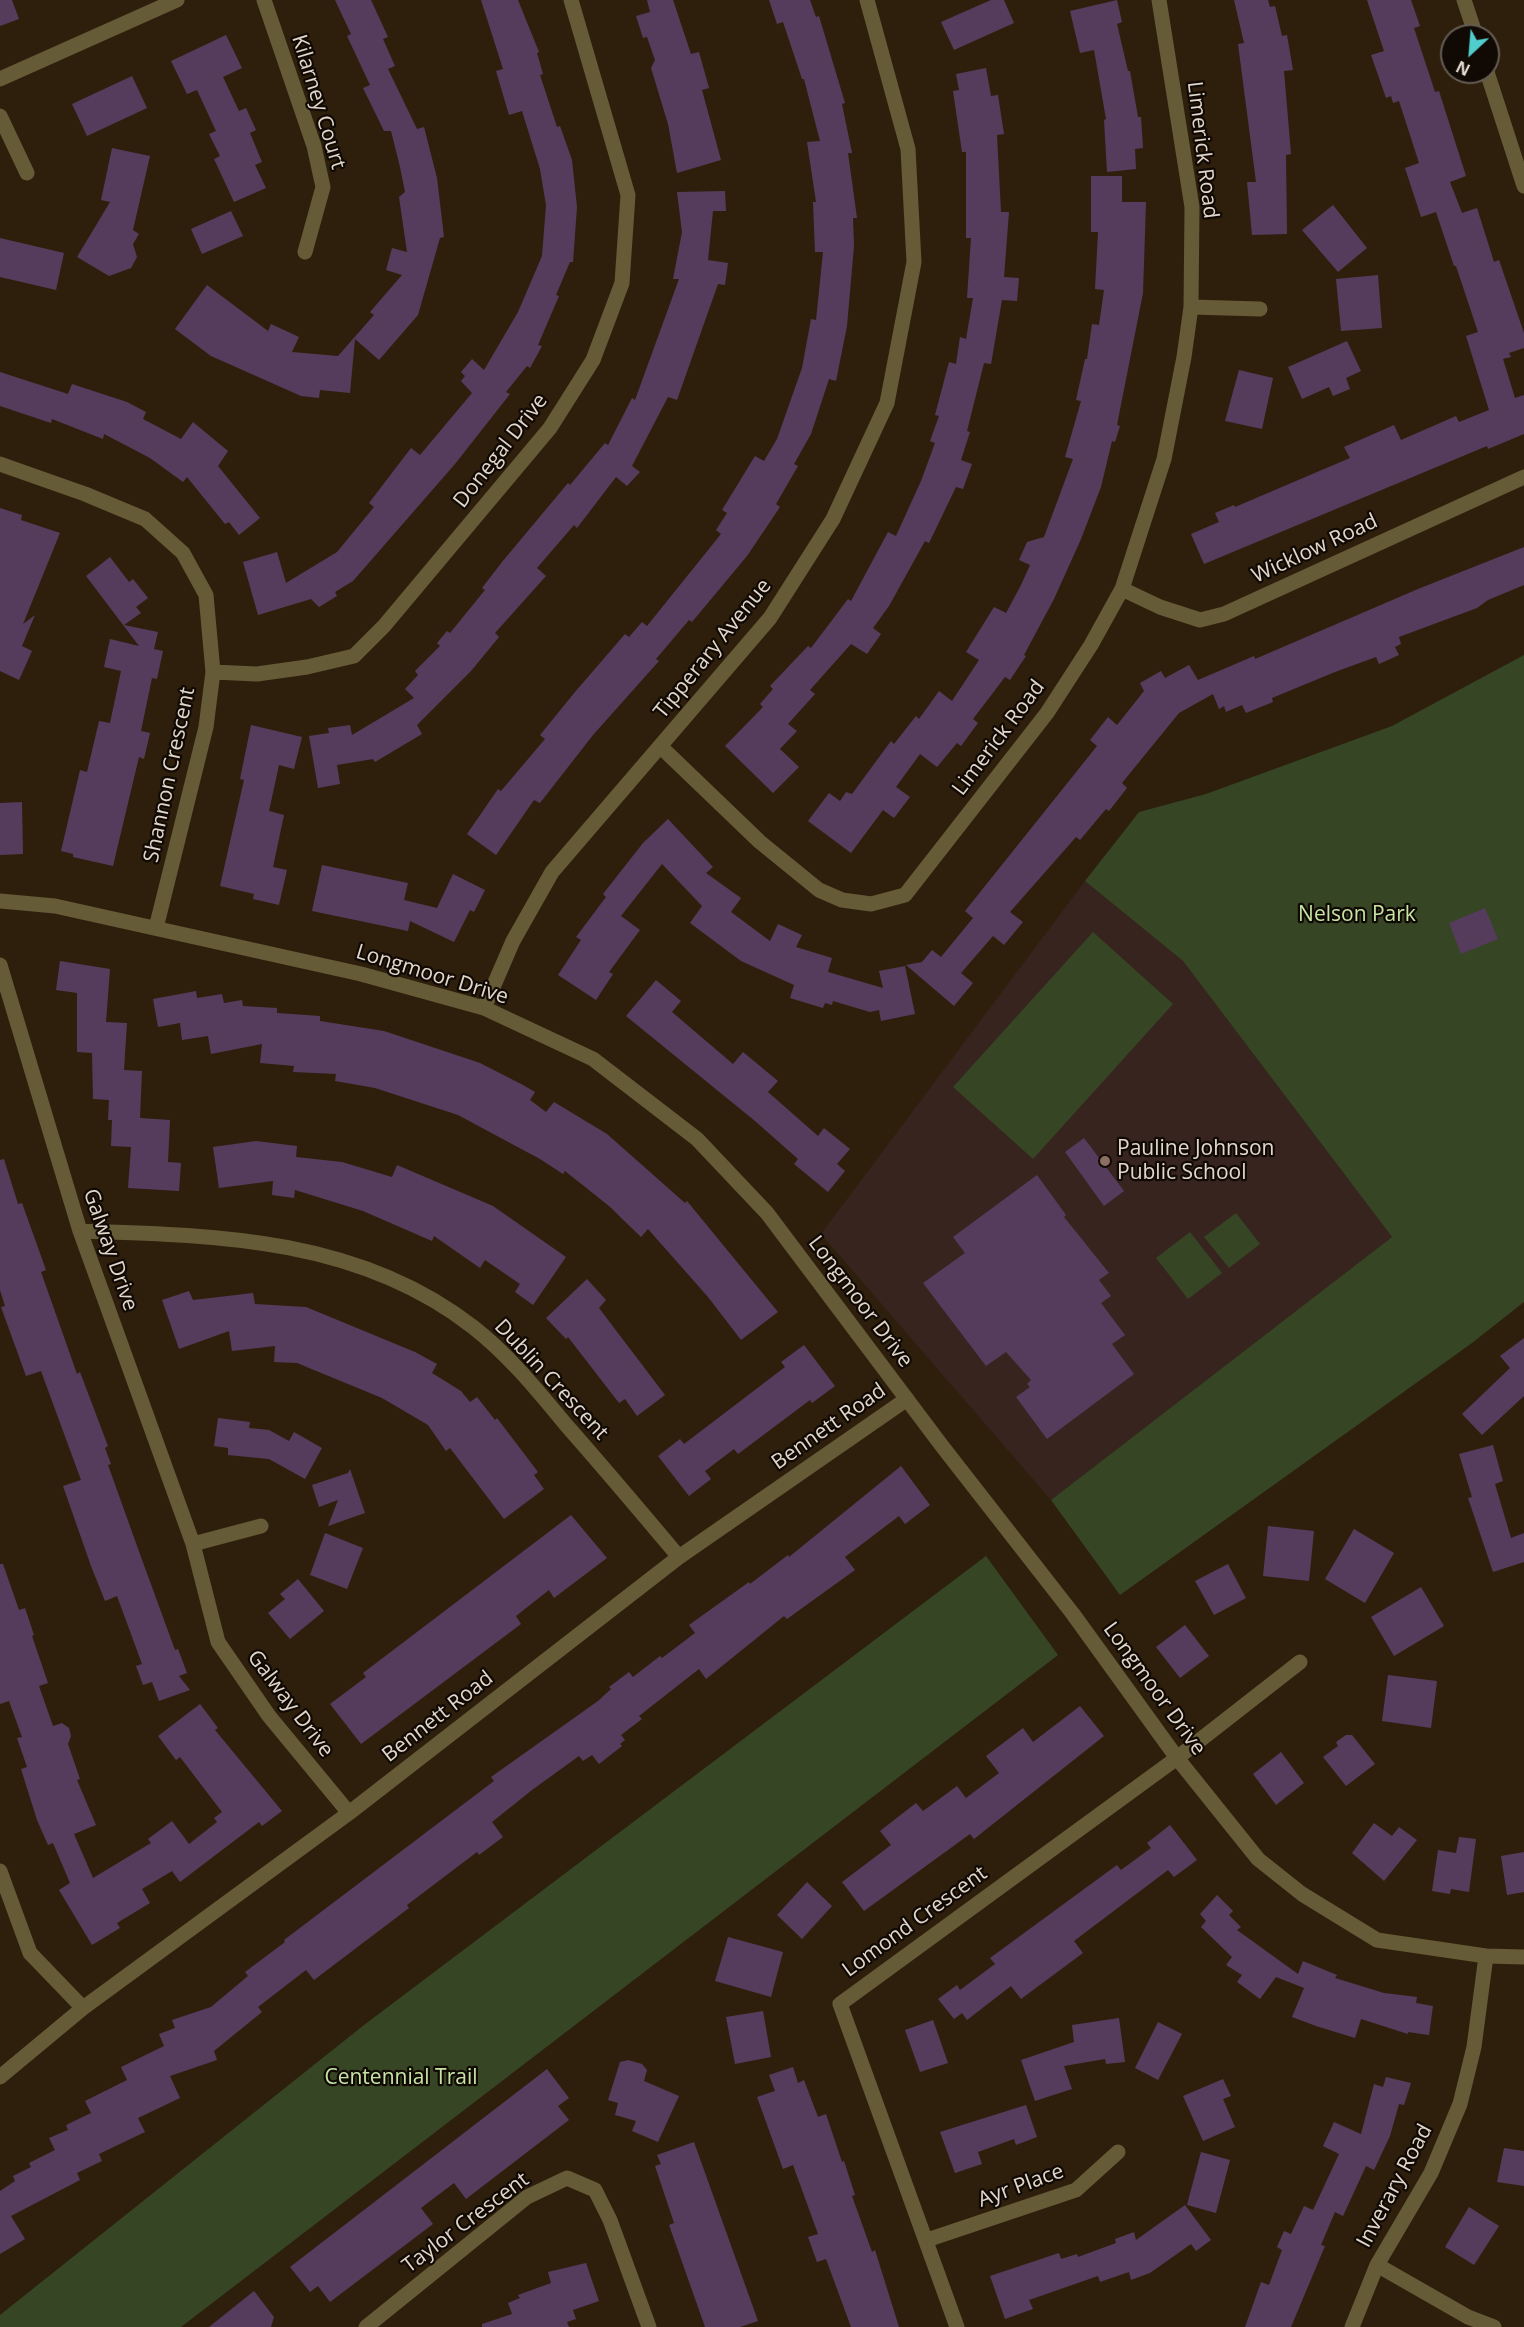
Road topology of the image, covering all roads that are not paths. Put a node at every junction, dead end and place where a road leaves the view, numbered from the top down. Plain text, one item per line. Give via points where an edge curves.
1 (177, 0) edge
2 (264, 0) edge
3 (570, 0) edge
4 (867, 0) edge
5 (1159, 0) edge
6 (1464, 0) edge
7 (1472, 24) edge
8 (0, 79) edge
9 (1491, 84) edge
10 (0, 116) edge
11 (27, 173) dead end
12 (1524, 186) edge
13 (305, 252) dead end
14 (1191, 307) junction
15 (1260, 309) dead end
16 (0, 464) edge
17 (1524, 477) edge
18 (1122, 589) junction
19 (213, 672) junction
20 (661, 747) junction
21 (0, 901) edge
22 (156, 928) junction
23 (0, 965) edge
24 (484, 1008) junction
25 (80, 1231) junction
26 (907, 1399) junction
27 (261, 1526) dead end
28 (193, 1544) junction
29 (679, 1557) junction
30 (1300, 1662) dead end
31 (1177, 1758) junction
32 (349, 1813) junction
33 (0, 1871) edge
34 (1486, 1956) junction
35 (1524, 1957) edge
36 (83, 2008) junction
37 (0, 2077) edge
38 (1118, 2152) dead end
39 (927, 2240) junction
40 (1377, 2265) junction
41 (366, 2327) edge
42 (649, 2327) edge
43 (957, 2327) edge
44 (1352, 2327) edge
45 (1494, 2327) edge

1 - 8 street
2 - 13 street, Kilarney Court via 314,146 323,187
3 - 19 street, Donegal Drive via 628,195 622,283 593,360 550,428 384,626 354,656 257,674
4 - 20 street, Tipperary Avenue via 908,149 914,262 886,403 833,519 770,618
5 - 14 street, Limerick Road via 1192,207
6 - 7 street
9 - 12 street
10 - 11 street
14 - 15 street
14 - 18 street, Limerick Road via 1164,459
16 - 19 street, Shannon Crescent via 144,519 183,553 206,596
17 - 18 street, Wicklow Road via 1224,614 1200,620
18 - 20 street, Limerick Road via 1047,713 905,895 872,904 842,900 819,890 760,842
19 - 22 street, Shannon Crescent via 206,727
20 - 24 street, Tipperary Avenue via 552,872 513,942
21 - 22 street, Longmoor Drive via 55,906
22 - 24 street, Longmoor Drive via 361,974
23 - 25 street, Galway Drive
24 - 26 street, Longmoor Drive via 593,1059 697,1139 767,1213
25 - 28 street, Galway Drive
25 - 29 street, Dublin Crescent via 183,1234 276,1245 351,1261 424,1293 474,1328 521,1372
26 - 29 street, Bennett Road
26 - 31 street, Longmoor Drive via 1073,1614
27 - 28 street
28 - 32 street, Galway Drive via 218,1642 269,1716
29 - 32 street, Bennett Road
30 - 31 street
31 - 34 street, Longmoor Drive via 1258,1858 1302,1894 1377,1940
31 - 39 street, Lomond Crescent via 840,2004
32 - 36 street, Bennett Road
33 - 36 street via 30,1953
34 - 35 street, Longmoor Drive
34 - 40 street, Inverary Road via 1474,2047 1460,2104 1431,2173
36 - 37 street, Bennett Road
38 - 39 street, Ayr Place via 1076,2190
39 - 43 street, Lomond Crescent
40 - 44 street, Inverary Road
40 - 45 street via 1468,2317
41 - 42 street, Taylor Crescent via 527,2197 567,2178 595,2190

